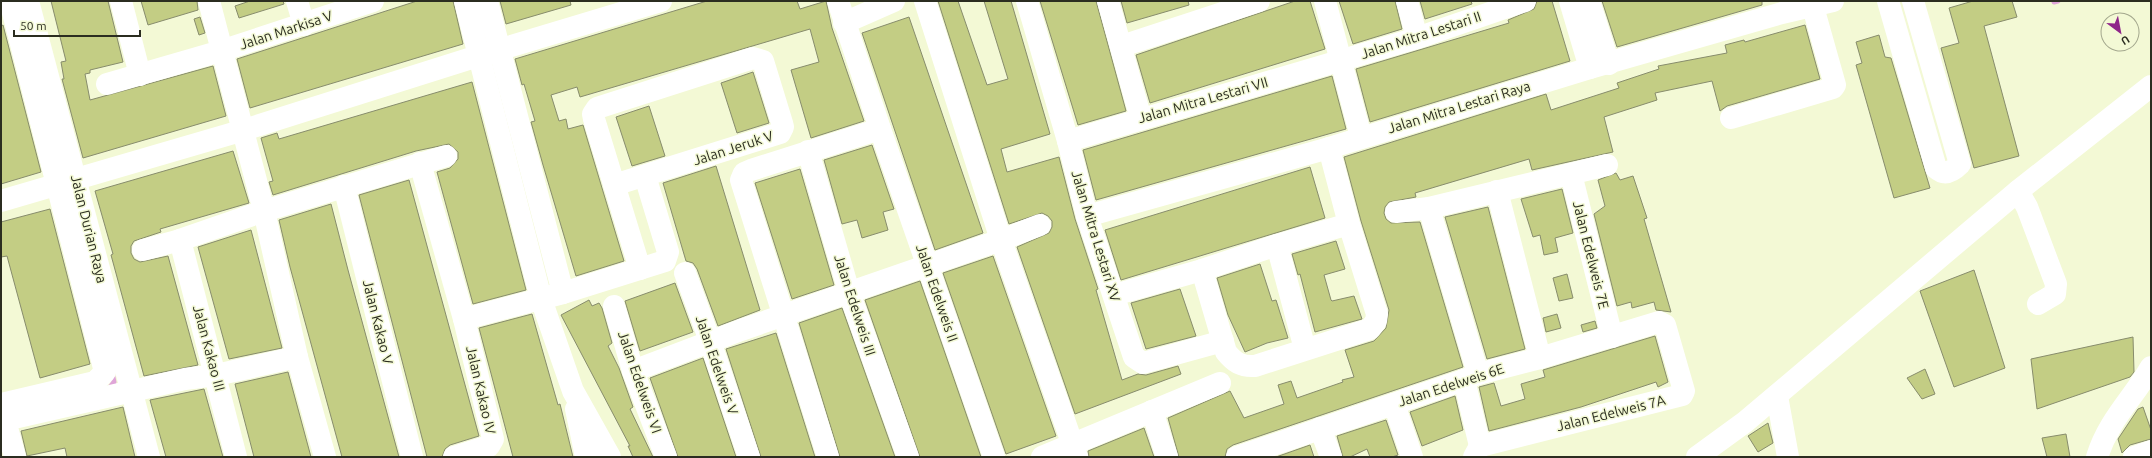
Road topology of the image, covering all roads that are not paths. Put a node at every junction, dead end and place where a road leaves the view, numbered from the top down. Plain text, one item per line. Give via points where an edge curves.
1 (10, 1) edge
2 (28, 1) edge
3 (121, 1) edge
4 (209, 1) edge
5 (297, 1) edge
6 (372, 1) edge
7 (465, 1) edge
8 (487, 1) edge
9 (661, 1) edge
10 (838, 1) edge
11 (894, 1) edge
12 (925, 1) edge
13 (1027, 1) edge
14 (1108, 1) edge
15 (1259, 1) edge
16 (1325, 1) edge
17 (1407, 1) edge
18 (1525, 1) edge
19 (1570, 1) edge
20 (1589, 1) edge
21 (1888, 1) edge
22 (1913, 1) edge
23 (1823, 4) edge
24 (1495, 5) edge
25 (617, 7) edge
26 (1781, 7) edge
27 (844, 23) junction
28 (304, 25) junction
29 (1417, 38) junction
30 (1122, 46) junction
31 (221, 51) junction
32 (490, 52) junction
33 (1340, 61) junction
34 (1599, 66) junction
35 (140, 75) junction
36 (107, 84) dead end
37 (2151, 86) edge
38 (1141, 118) junction
39 (1731, 118) dead end
40 (880, 129) junction
41 (244, 130) junction
42 (1361, 137) junction
43 (1068, 141) junction
44 (1329, 148) junction
45 (808, 151) junction
46 (446, 156) dead end
47 (420, 163) junction
48 (1606, 165) dead end
49 (1571, 174) junction
50 (645, 176) junction
51 (67, 181) junction
52 (614, 185) junction
53 (344, 186) junction
54 (1497, 191) junction
55 (2018, 191) junction
56 (1, 201) edge
57 (1429, 208) junction
58 (264, 211) junction
59 (1396, 212) dead end
60 (1086, 216) junction
61 (1349, 224) junction
62 (1040, 225) dead end
63 (180, 240) junction
64 (1001, 240) junction
65 (1278, 245) junction
66 (143, 250) dead end
67 (928, 267) junction
68 (640, 269) junction
69 (1202, 270) junction
70 (685, 273) dead end
71 (849, 292) junction
72 (1114, 295) junction
73 (552, 296) junction
74 (2038, 304) dead end
75 (614, 306) dead end
76 (783, 316) junction
77 (464, 319) junction
78 (1665, 325) joint
79 (1612, 337) junction
80 (710, 341) junction
81 (1223, 341) junction
82 (1305, 350) junction
83 (297, 357) junction
84 (1540, 358) junction
85 (2150, 369) edge
86 (633, 371) junction
87 (216, 375) junction
88 (1471, 377) junction
89 (1220, 383) dead end
90 (573, 391) junction
91 (130, 392) junction
92 (1777, 396) junction
93 (1394, 404) junction
94 (2, 410) edge
95 (1152, 411) junction
96 (1320, 428) junction
97 (1075, 451) edge
98 (1477, 452) edge
99 (2151, 452) edge
100 (15, 457) edge
101 (149, 457) edge
102 (236, 457) edge
103 (325, 457) edge
104 (412, 457) edge
105 (454, 457) edge
106 (586, 457) edge
107 (610, 457) edge
108 (666, 457) edge
109 (749, 457) edge
110 (828, 457) edge
111 (908, 457) edge
112 (994, 457) edge
113 (1042, 457) edge
114 (1167, 457) edge
115 (1239, 457) edge
116 (1330, 457) edge
117 (1412, 457) edge
118 (1697, 457) edge
119 (1788, 457) edge
120 (2097, 457) edge
121 (2134, 457) edge

1 - 51 street
2 - 51 street, Jalan Durian Raya
3 - 35 street
4 - 31 street
5 - 28 street
6 - 28 street, Jalan Markisa V
7 - 32 street
8 - 32 street
9 - 25 street
10 - 27 street, Jalan Edelweis II
11 - 27 street
12 - 64 street
13 - 43 street, Jalan Mitra Lestari XV
14 - 30 street
15 - 30 street
16 - 33 street
17 - 29 street
18 - 24 street, Jalan Mitra Lestari II
19 - 34 street
20 - 34 street
21 - 22 street via 1936,168 1941,172 1948,172 1960,164
23 - 26 street, Jalan Mitra Lestari Raya
23 - 39 street via 1835,85 1833,88
24 - 29 street, Jalan Mitra Lestari II
25 - 32 street
26 - 34 street, Jalan Mitra Lestari Raya
27 - 40 street, Jalan Edelweis II
28 - 31 street, Jalan Markisa V
29 - 33 street, Jalan Mitra Lestari II
30 - 38 street
31 - 35 street, Jalan Markisa V
31 - 41 street
32 - 41 street
32 - 73 street
33 - 38 street, Jalan Mitra Lestari VII
33 - 42 street
34 - 42 street, Jalan Mitra Lestari Raya
35 - 36 street, Jalan Markisa V
37 - 55 street
38 - 43 street, Jalan Mitra Lestari VII
40 - 45 street
40 - 67 street, Jalan Edelweis II
41 - 51 street
41 - 58 street
42 - 44 street, Jalan Mitra Lestari Raya
43 - 60 street, Jalan Mitra Lestari XV
44 - 60 street, Jalan Mitra Lestari Raya
44 - 61 street
45 - 71 street, Jalan Edelweis III
45 - 76 street via 744,173 741,180
46 - 47 street
47 - 53 street
47 - 77 street, Jalan Kakao IV
48 - 49 street
49 - 54 street
49 - 79 street, Jalan Edelweis 7E
50 - 52 street, Jalan Jeruk V
50 - 52 street, Jalan Jeruk V via 780,133 783,127 762,61 753,58 597,108 593,114 594,120
50 - 68 street via 668,252 665,261
51 - 56 street
51 - 91 street, Jalan Durian Raya
51 - 94 street via 104,372 95,382
52 - 68 street
53 - 58 street
53 - 104 street, Jalan Kakao V
54 - 57 street
54 - 84 street
55 - 74 street via 2027,207 2056,284 2055,294
55 - 92 street
57 - 59 street
57 - 88 street
58 - 63 street
58 - 83 street
60 - 72 street, Jalan Mitra Lestari XV
61 - 65 street
61 - 82 street via 1377,314 1376,321 1370,329
62 - 64 street
63 - 66 street
63 - 87 street, Jalan Kakao III
64 - 67 street
64 - 97 street
65 - 69 street
65 - 82 street
67 - 71 street
67 - 112 street, Jalan Edelweis II
68 - 73 street
69 - 72 street
69 - 81 street
70 - 80 street, Jalan Edelweis V
71 - 76 street
71 - 111 street, Jalan Edelweis III
72 - 81 street, Jalan Mitra Lestari XV via 1134,357 1138,361 1143,363 1162,359
73 - 77 street
73 - 90 street
75 - 86 street, Jalan Edelweis VI
76 - 80 street
76 - 110 street
77 - 105 street, Jalan Kakao IV via 493,439 489,446
78 - 79 street, Jalan Edelweis 6E via 1659,322
78 - 98 street, Jalan Edelweis 7A via 1684,391 1682,395
79 - 84 street, Jalan Edelweis 6E
80 - 86 street
80 - 109 street, Jalan Edelweis V
81 - 82 street via 1226,352 1234,361 1245,366 1255,366
83 - 87 street
83 - 103 street
84 - 88 street, Jalan Edelweis 6E
85 - 120 street via 2121,408 2103,438
86 - 108 street, Jalan Edelweis VI
87 - 91 street via 185,379
87 - 102 street, Jalan Kakao III
88 - 93 street, Jalan Edelweis 6E
88 - 98 street
89 - 95 street
90 - 106 street
90 - 107 street
91 - 94 street
91 - 101 street, Jalan Durian Raya
92 - 118 street
92 - 119 street
93 - 96 street, Jalan Edelweis 6E
93 - 117 street
94 - 100 street
95 - 97 street
95 - 114 street
96 - 115 street, Jalan Edelweis 6E
96 - 116 street
97 - 113 street
99 - 121 street

